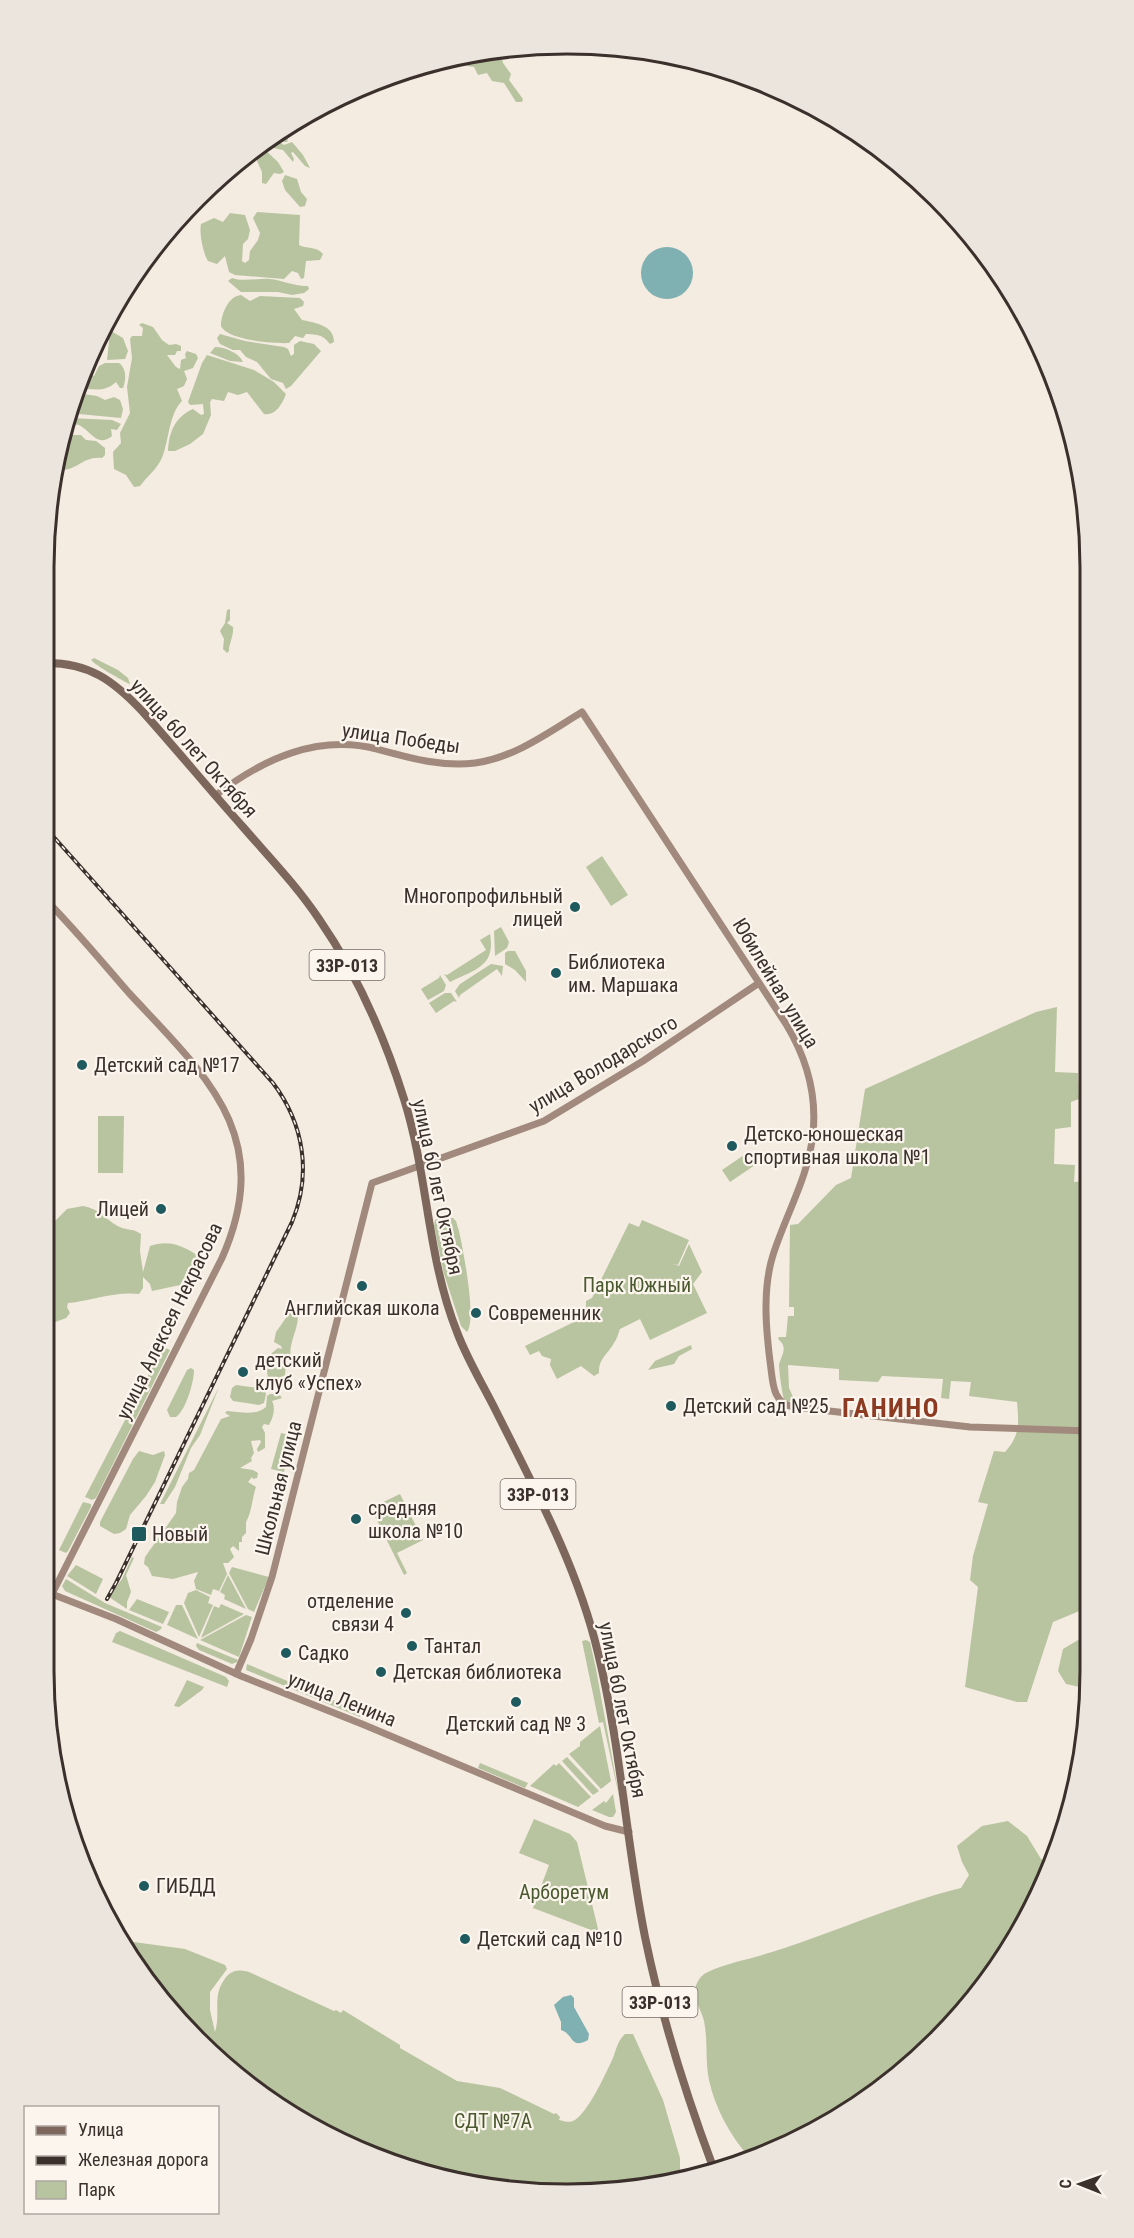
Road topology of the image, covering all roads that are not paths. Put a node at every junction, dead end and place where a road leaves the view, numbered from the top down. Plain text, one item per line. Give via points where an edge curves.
1 (54, 663) edge
2 (582, 712) joint
3 (216, 795) junction
4 (54, 909) edge
5 (759, 983) junction
6 (420, 1166) junction
7 (1080, 1431) edge
8 (54, 1590) edge
9 (54, 1595) edge
10 (237, 1674) junction
11 (629, 1832) junction
12 (712, 2163) edge

1 - 3 main road, улица 60 лет Октября / 33Р-013 via 79,666 113,684
2 - 3 street, улица Победы via 520,748 478,763 434,763 353,746 309,747 276,758
2 - 5 street, Юбилейная улица
3 - 6 main road, улица 60 лет Октября / 33Р-013 via 318,917 361,988 395,1072
4 - 8 street, улица Алексея Некрасова via 205,1076 229,1118 241,1174 237,1214 222,1258
5 - 6 street, улица Володарского via 587,1097 544,1121
5 - 7 street, Юбилейная улица via 802,1054 813,1100 811,1150 773,1257 768,1294 767,1326 778,1398 788,1406 952,1426
6 - 10 street, Школьная улица via 376,1180 369,1187 272,1577
6 - 11 main road, улица 60 лет Октября / 33Р-013 via 436,1259 452,1319 545,1509 594,1635
9 - 10 street, улица Ленина
10 - 11 street, улица Ленина via 605,1826
11 - 12 main road, 33Р-013 via 645,1937 662,2009

